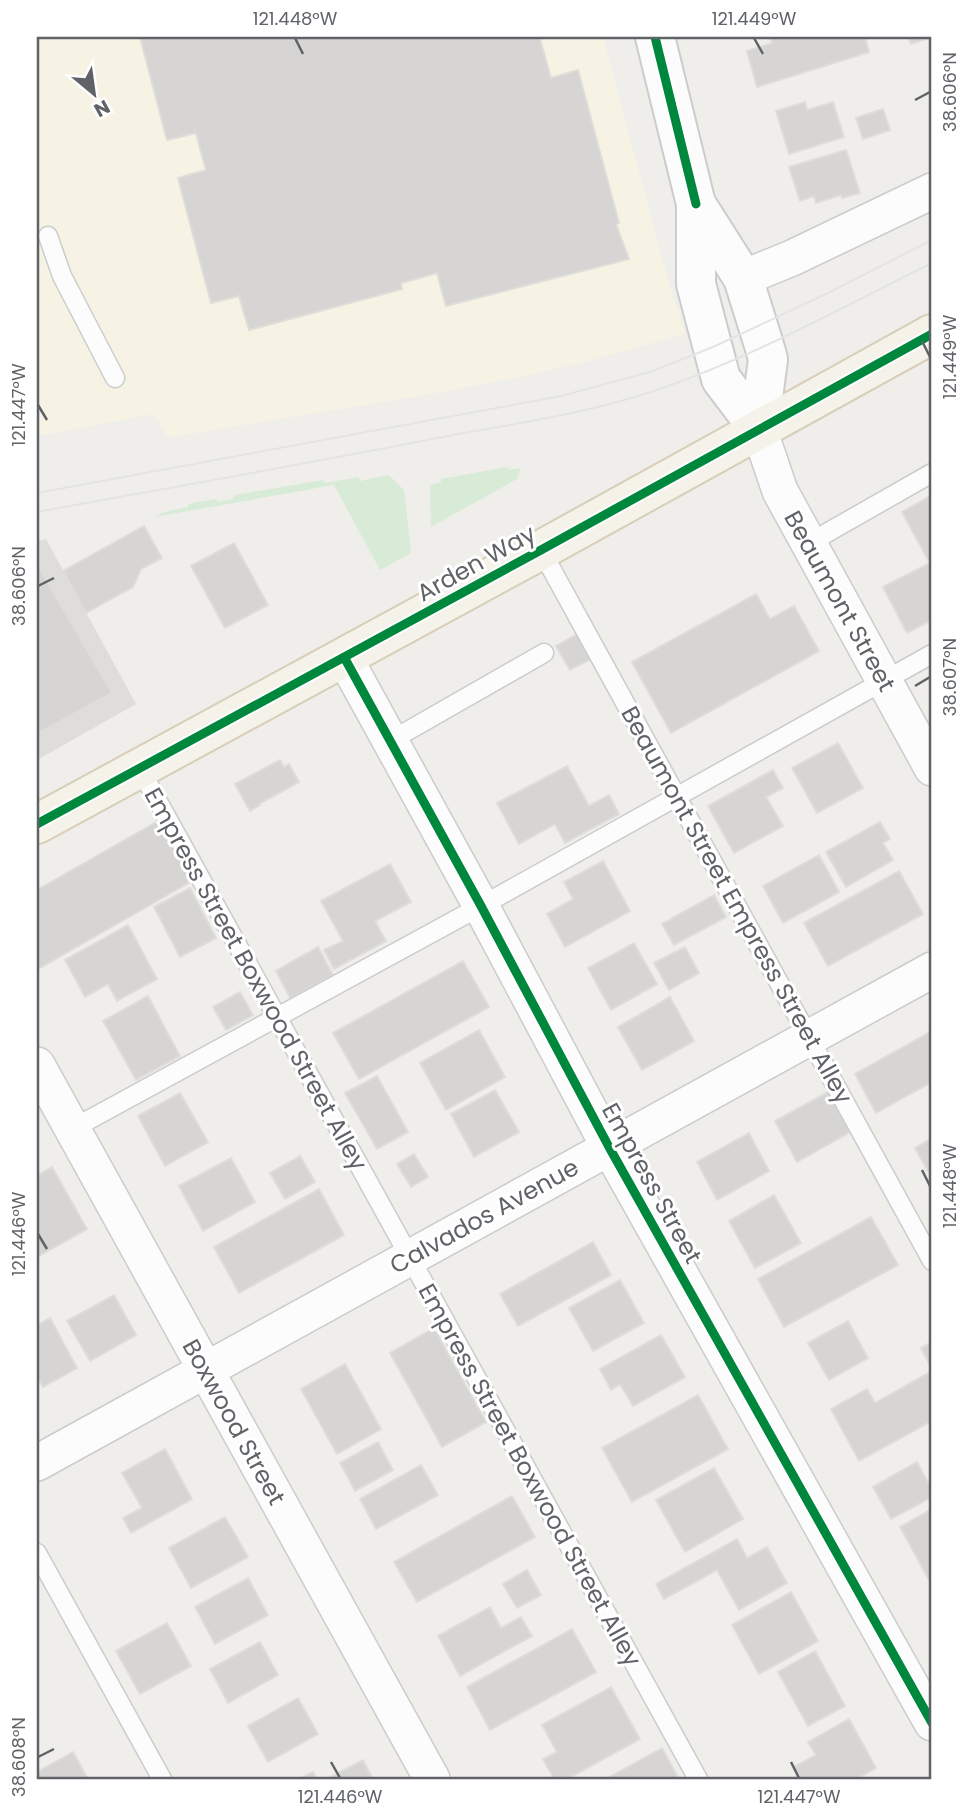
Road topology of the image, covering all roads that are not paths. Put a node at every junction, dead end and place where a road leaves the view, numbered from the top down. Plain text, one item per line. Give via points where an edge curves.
1 (654, 37) edge
2 (932, 191) edge
3 (696, 204) junction
4 (48, 236) dead end
5 (743, 278) junction
6 (932, 334) edge
7 (115, 378) dead end
8 (759, 429) junction
9 (932, 473) edge
10 (808, 543) junction
11 (541, 550) junction
12 (544, 653) dead end
13 (932, 654) edge
14 (344, 657) junction
15 (884, 681) junction
16 (390, 741) junction
17 (139, 767) junction
18 (932, 768) edge
19 (676, 796) junction
20 (37, 824) edge
21 (481, 906) junction
22 (932, 970) edge
23 (277, 1017) junction
24 (809, 1037) junction
25 (37, 1065) edge
26 (72, 1129) junction
27 (609, 1147) junction
28 (410, 1257) junction
29 (932, 1261) edge
30 (205, 1370) junction
31 (37, 1463) edge
32 (37, 1553) edge
33 (932, 1723) edge
34 (162, 1779) edge
35 (432, 1779) edge
36 (698, 1779) edge

1 - 3 street
2 - 5 street
3 - 5 street
3 - 8 street via 696,284 721,379
4 - 7 lane via 62,276
5 - 8 street via 768,359
6 - 8 main road, Arden Way
8 - 10 street, Beaumont Street via 780,491
8 - 11 main road, Arden Way
9 - 10 lane
10 - 15 street, Beaumont Street
11 - 14 main road, Arden Way
11 - 19 lane, Beaumont Street Empress Street Alley
12 - 16 lane
13 - 15 lane
14 - 16 street, Empress Street
14 - 17 main road, Arden Way
15 - 18 street, Beaumont Street
15 - 19 lane
16 - 21 street, Empress Street
17 - 20 main road, Arden Way
17 - 23 lane, Empress Street Boxwood Street Alley
19 - 21 lane
19 - 24 lane, Beaumont Street Empress Street Alley
21 - 23 lane
21 - 27 street, Empress Street
22 - 24 street, Calvados Avenue
23 - 26 lane
23 - 28 lane, Empress Street Boxwood Street Alley
24 - 27 street, Calvados Avenue
24 - 29 lane, Beaumont Street Empress Street Alley
25 - 26 street, Boxwood Street
26 - 30 street, Boxwood Street
27 - 28 street, Calvados Avenue
27 - 33 street, Empress Street
28 - 30 street, Calvados Avenue
28 - 36 lane, Empress Street Boxwood Street Alley
30 - 31 street, Calvados Avenue
30 - 35 street, Boxwood Street
32 - 34 lane

